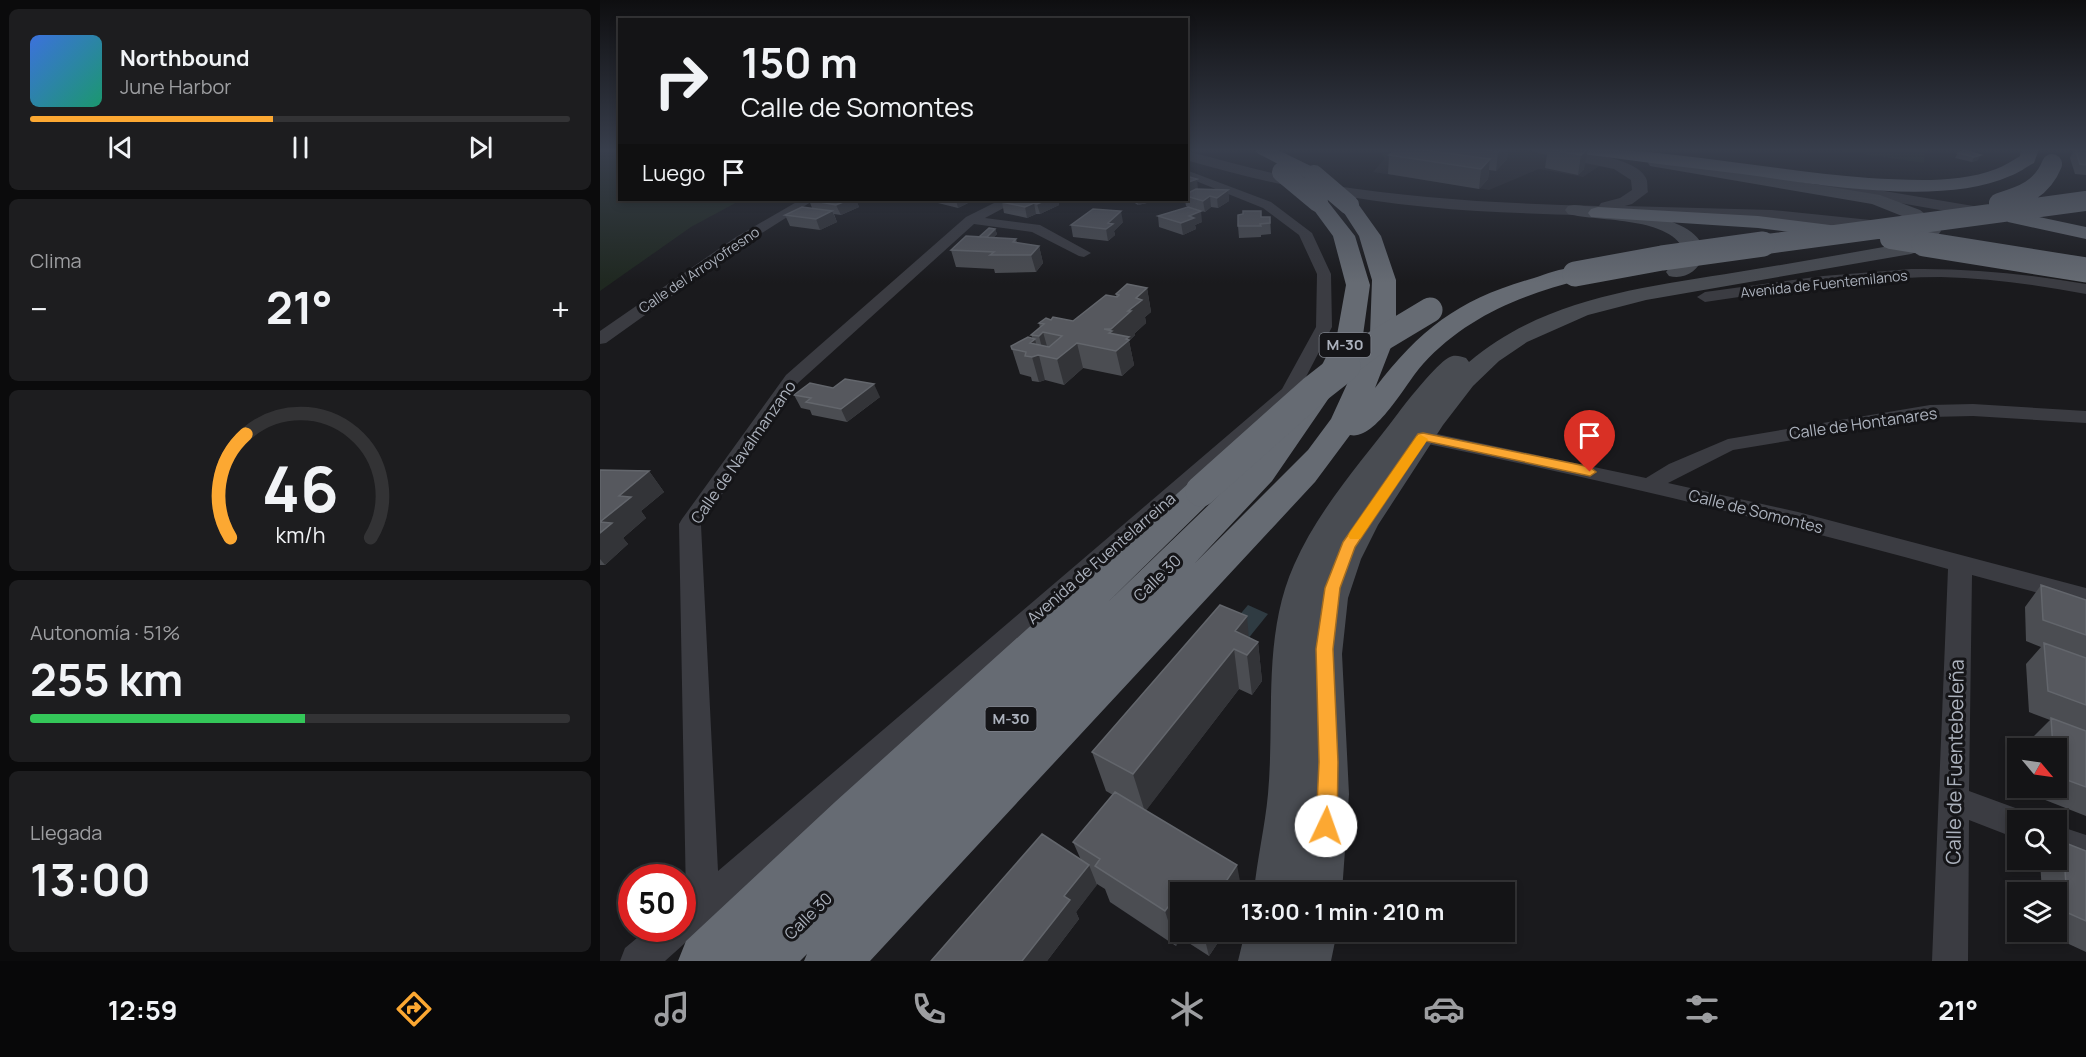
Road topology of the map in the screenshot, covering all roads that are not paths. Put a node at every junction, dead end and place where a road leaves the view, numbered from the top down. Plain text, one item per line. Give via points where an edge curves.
1 (1239, 194) edge
2 (1308, 194) edge
3 (1336, 194) edge
4 (1369, 194) edge
5 (1638, 194) edge
6 (1848, 194) edge
7 (1875, 194) edge
8 (2023, 194) edge
9 (806, 201) edge
10 (1007, 201) edge
11 (2086, 201) edge
12 (1510, 207) junction
13 (1574, 210) junction
14 (1598, 213) junction
15 (2015, 218) joint
16 (971, 220) junction
17 (1909, 230) dead end
18 (2086, 232) edge
19 (1948, 237) dead end
20 (1084, 253) dead end
21 (2086, 258) edge
22 (2086, 264) edge
23 (1571, 270) junction
24 (2086, 270) edge
25 (1746, 277) junction
26 (2086, 289) edge
27 (1705, 297) dead end
28 (600, 339) edge
29 (2086, 417) edge
30 (1423, 437) junction
31 (1319, 458) junction
32 (1650, 485) junction
33 (1959, 563) junction
34 (2086, 597) edge
35 (1954, 799) junction
36 (2007, 820) edge
37 (2067, 844) edge
38 (2086, 851) edge
39 (693, 864) edge
40 (1279, 882) edge
41 (1319, 882) edge
42 (696, 912) edge
43 (660, 942) edge
44 (1268, 942) edge
45 (1310, 942) edge
46 (638, 961) edge
47 (706, 961) edge
48 (761, 961) edge
49 (832, 961) edge
50 (1263, 961) edge
51 (1306, 961) edge
52 (1950, 961) edge

1 - 42 street, Avenida de Fuentelarreina via 1268,205 1305,233 1324,274 1324,327 1290,392
2 - 48 highway, Calle 30 / M-30, bridge via 1344,236 1358,285 1350,335 1330,376 1260,474
3 - 31 highway, Calle 30 / M-30, bridge via 1370,236 1384,280 1383,334 1345,421
4 - 12 street via 1442,204
5 - 12 street via 1604,206
6 - 25 main road via 1874,198 1913,215 1931,231 1926,241 1908,249
7 - 15 street
8 - 23 highway, bridge via 1953,213 1608,259
9 - 28 street, Calle del Arroyofresno via 741,240
10 - 16 street, Calle de Navalmanzano
11 - 23 highway, bridge
12 - 13 street
13 - 14 main road
13 - 17 street via 1743,213
14 - 24 highway, bridge via 1758,222
14 - 40 main road via 1645,219 1681,232 1693,244 1694,258 1680,271 1543,311 1479,345 1421,401 1326,532 1294,615 1290,794
15 - 18 highway
16 - 20 street via 1035,228
16 - 39 street, Calle de Navalmanzano via 792,379 690,524
19 - 21 street
22 - 25 main road via 2009,259 1894,260
23 - 31 highway via 1480,304 1445,326 1359,423
23 - 47 highway, bridge via 1472,293 1430,310 1376,343 1313,391 1201,491
25 - 30 main road via 1617,300 1527,333 1479,366
26 - 27 street, Avenida de Fuentemilanos via 2025,278 1941,273 1875,275
29 - 32 street, Calle de Hontanares via 1973,410 1890,417 1728,445
30 - 32 street, Calle de Somontes
30 - 41 main road via 1348,546 1333,588 1324,649 1328,809
31 - 49 highway, Calle 30 / M-30
32 - 33 street, Calle de Somontes
33 - 34 street, Calle de Somontes
33 - 35 street, Calle de Fuentebeleña
35 - 36 street
35 - 52 street, Calle de Fuentebeleña
37 - 38 street
43 - 46 street
44 - 50 main road
45 - 51 main road

